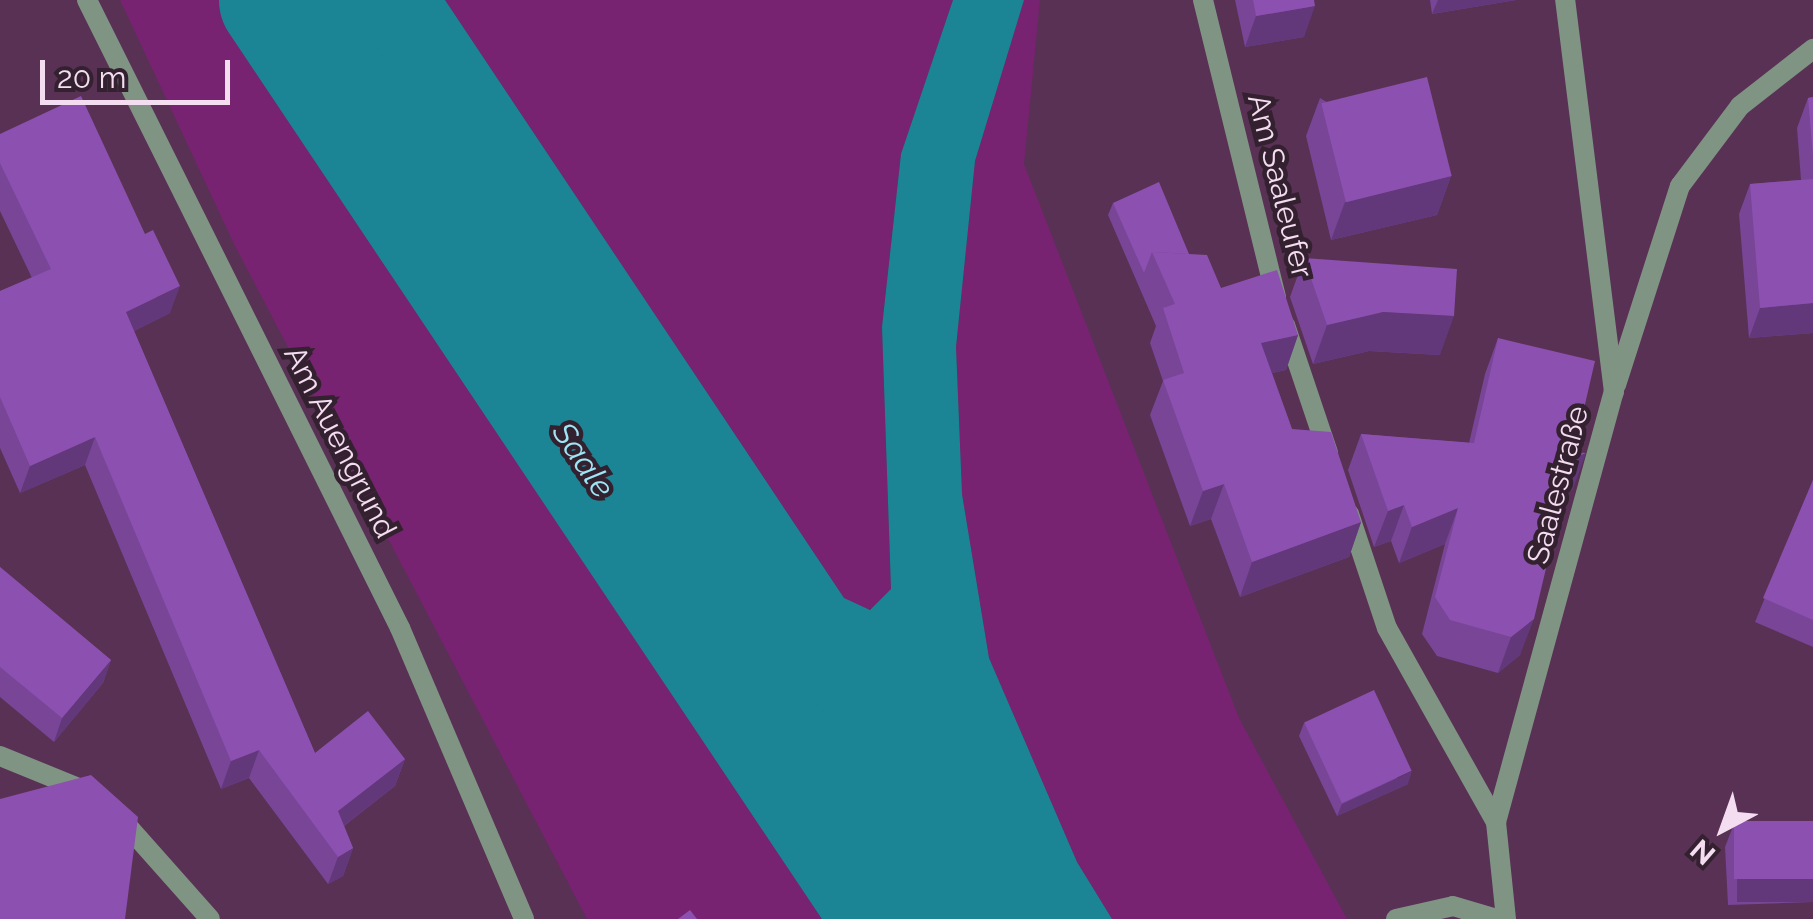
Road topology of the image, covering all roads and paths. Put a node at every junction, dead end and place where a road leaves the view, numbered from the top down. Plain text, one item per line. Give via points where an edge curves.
1 (87, 0) edge
2 (1203, 0) edge
3 (1565, 0) edge
4 (1813, 50) edge
5 (1614, 392) junction
6 (0, 756) edge
7 (1496, 822) junction
8 (210, 919) edge
9 (524, 919) edge
10 (1396, 919) edge
11 (1497, 919) edge
12 (1506, 919) edge

1 - 9 street, Am Auengrund via 400,628
2 - 7 street, Am Saaleufer via 1278,304 1387,628
3 - 5 street, Saalestraße
4 - 5 street via 1740,106 1680,186
5 - 7 street, Saalestraße
6 - 8 street via 82,784 132,826
7 - 12 street, Saalestraße
10 - 11 street via 1454,906

